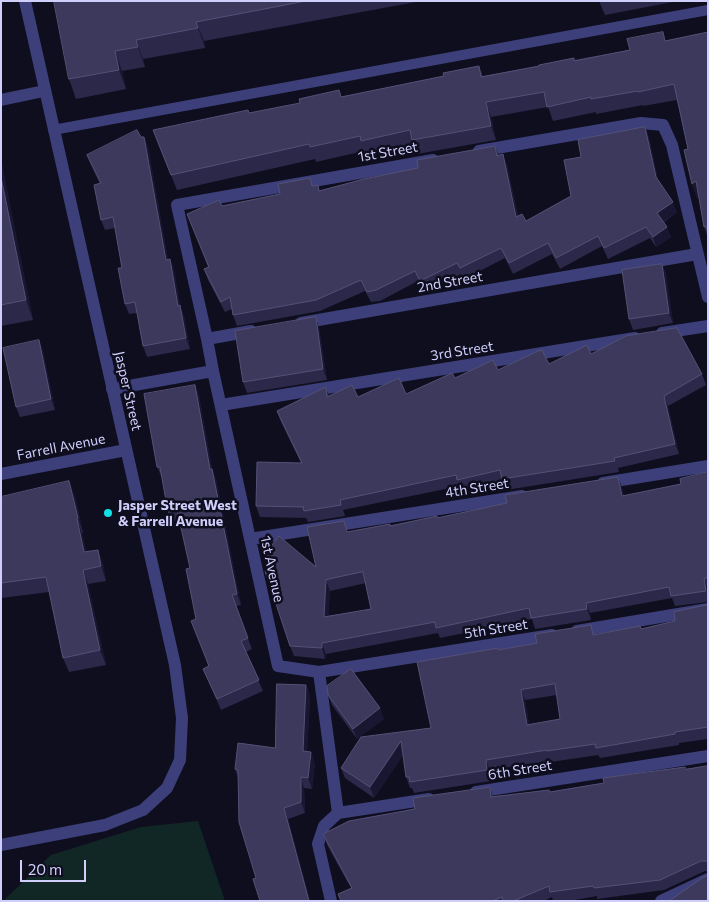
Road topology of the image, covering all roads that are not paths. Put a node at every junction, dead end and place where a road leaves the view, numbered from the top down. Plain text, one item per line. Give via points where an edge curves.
1 (25, 1) edge
2 (708, 10) edge
3 (44, 91) junction
4 (1, 100) edge
5 (53, 130) junction
6 (467, 154) edge
7 (448, 157) edge
8 (177, 205) joint
9 (697, 254) junction
10 (708, 297) edge
11 (285, 325) edge
12 (708, 326) edge
13 (266, 329) edge
14 (207, 339) junction
15 (213, 371) junction
16 (112, 389) junction
17 (220, 405) junction
18 (126, 450) junction
19 (708, 466) edge
20 (1, 474) edge
21 (591, 485) edge
22 (532, 494) edge
23 (250, 539) junction
24 (708, 609) edge
25 (319, 672) junction
26 (708, 756) edge
27 (464, 794) edge
28 (445, 797) edge
29 (338, 813) junction
30 (1, 845) edge
31 (708, 879) edge
32 (331, 901) edge
33 (661, 901) edge

1 - 3 street, Jasper Street
2 - 5 lane
3 - 4 street
3 - 5 street, Jasper Street
5 - 16 street, Jasper Street
6 - 9 street via 641,123 663,125 672,145
7 - 8 street, 1st Street
8 - 14 street, 1st Avenue
9 - 10 street
9 - 11 street, 2nd Street
12 - 17 street, 3rd Street
13 - 14 street
14 - 15 street, 1st Avenue
15 - 16 street
15 - 17 street, 1st Avenue
16 - 18 street, Jasper Street
17 - 23 street, 1st Avenue
18 - 20 street, Farrell Avenue
18 - 30 street, Jasper Street via 175,665 182,718 180,760 167,788 142,810 105,824
19 - 21 street
22 - 23 street, 4th Street
23 - 25 street, 1st Avenue via 278,666
24 - 25 street, 5th Street
25 - 29 street
26 - 27 street, 6th Street
28 - 29 street
29 - 32 street via 324,826 318,844
31 - 33 street

